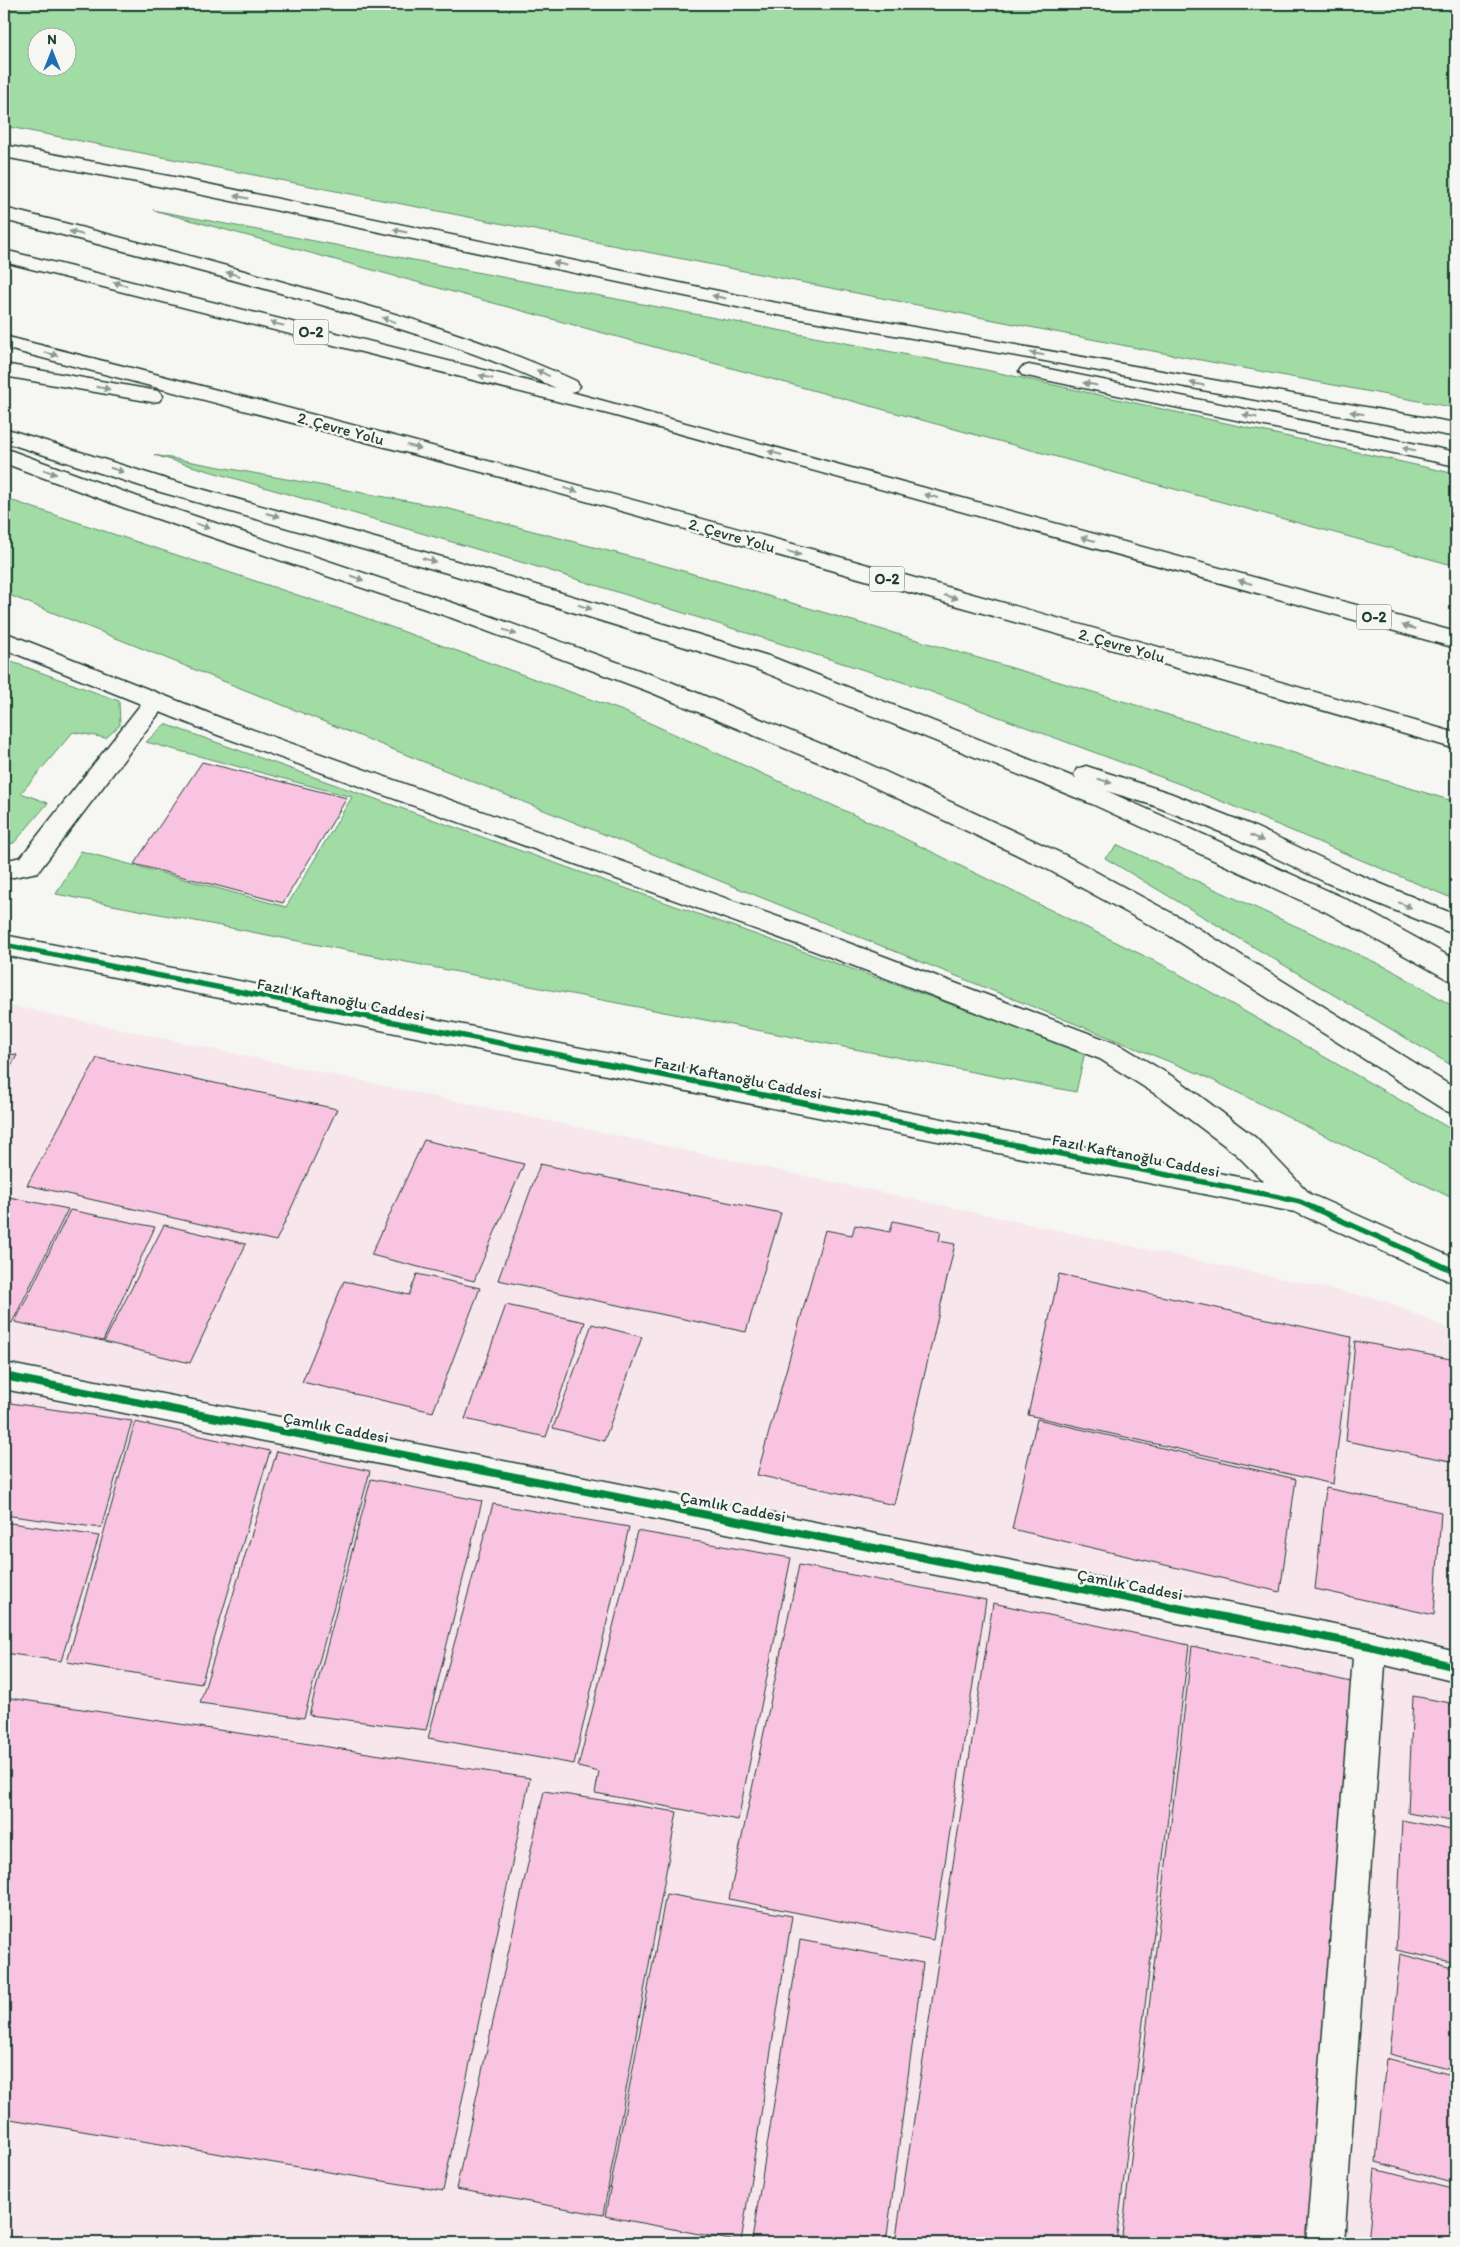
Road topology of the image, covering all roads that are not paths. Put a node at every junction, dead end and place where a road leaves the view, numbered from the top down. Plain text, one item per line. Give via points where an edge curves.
1 (4, 150) edge
2 (4, 214) edge
3 (4, 256) edge
4 (766, 307) junction
5 (4, 342) edge
6 (4, 370) edge
7 (618, 410) junction
8 (316, 421) junction
9 (1456, 430) edge
10 (4, 435) edge
11 (4, 455) edge
12 (1456, 459) edge
13 (4, 640) edge
14 (1456, 640) edge
15 (156, 701) junction
16 (957, 740) junction
17 (1456, 741) edge
18 (4, 870) edge
19 (1456, 925) edge
20 (4, 946) edge
21 (1456, 972) edge
22 (1456, 1102) edge
23 (1300, 1202) junction
24 (1456, 1272) edge
25 (4, 1376) edge
26 (1370, 1646) junction
27 (1456, 1667) edge
28 (1325, 2243) edge

4 -> 1 main road
7 -> 2 main road via 533,369 415,328 291,290
7 -> 3 main road, O-2
9 -> 4 main road
12 -> 4 main road via 1038,373
5 -> 8 main road, 2. Çevre Yolu / O-2
6 -> 8 main road
14 -> 7 main road, O-2
8 -> 17 main road, 2. Çevre Yolu / O-2 via 1210,669
10 -> 16 main road via 158,484 455,568 764,663
11 -> 22 main road via 133,503 470,616 658,686 851,766 1056,862 1179,929
13 - 15 main road
15 - 18 main road via 28,865
15 - 23 main road via 1110,1052 1170,1089 1246,1146
16 -> 19 main road via 1050,764 1161,799 1242,830 1336,876
16 - 21 main road via 1101,798 1334,905
20 - 23 main road, Fazıl Kaftanoğlu Caddesi
23 - 24 main road, Fazıl Kaftanoğlu Caddesi
25 - 26 main road, Çamlık Caddesi
26 - 27 main road, Çamlık Caddesi
26 - 28 main road

